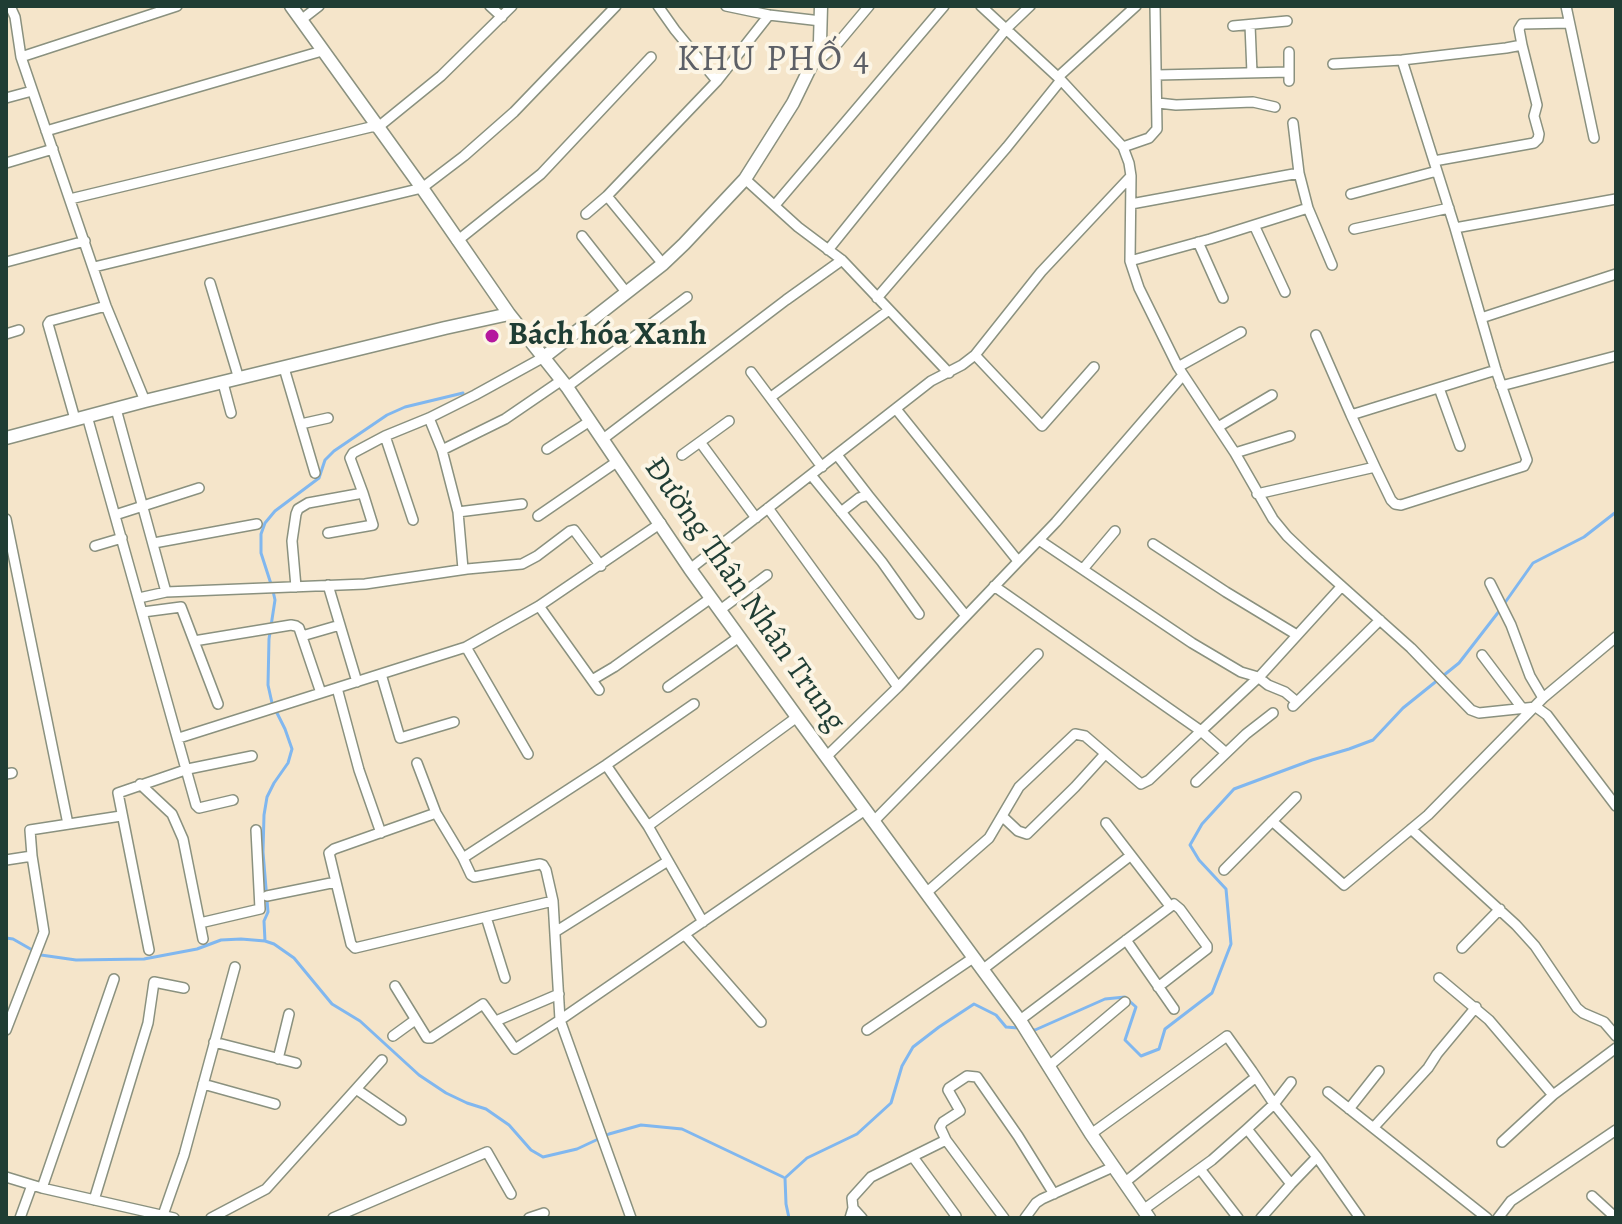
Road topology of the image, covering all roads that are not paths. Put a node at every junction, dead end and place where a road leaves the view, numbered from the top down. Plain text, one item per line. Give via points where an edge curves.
1 (10, 6) edge
2 (177, 6) edge
3 (291, 6) edge
4 (319, 6) edge
5 (490, 6) edge
6 (512, 6) edge
7 (616, 6) edge
8 (658, 6) edge
9 (726, 6) edge
10 (821, 6) edge
11 (869, 6) edge
12 (944, 6) edge
13 (981, 6) edge
14 (1030, 6) edge
15 (1136, 6) edge
16 (1155, 6) edge
17 (1566, 6) edge
18 (769, 15) junction
19 (502, 17) junction
20 (10, 18) edge
21 (301, 20) junction
22 (821, 21) junction
23 (1287, 21) dead end
24 (1569, 23) junction
25 (1250, 25) junction
26 (1233, 26) dead end
27 (1007, 28) junction
28 (1522, 45) junction
29 (322, 51) junction
30 (1289, 52) dead end
31 (21, 57) junction
32 (651, 57) dead end
33 (1402, 60) junction
34 (1333, 64) dead end
35 (810, 68) junction
36 (1252, 73) junction
37 (1157, 75) junction
38 (1059, 78) junction
39 (717, 81) junction
40 (32, 91) junction
41 (6, 98) edge
42 (1158, 103) junction
43 (1275, 107) dead end
44 (1293, 123) dead end
45 (376, 127) junction
46 (46, 131) junction
47 (1594, 138) dead end
48 (1123, 147) junction
49 (53, 149) junction
50 (6, 163) edge
51 (1435, 166) junction
52 (1299, 173) junction
53 (1131, 176) junction
54 (745, 179) junction
55 (422, 188) junction
56 (1351, 194) dead end
57 (607, 196) junction
58 (70, 199) junction
59 (1616, 199) edge
60 (1131, 204) junction
61 (775, 205) junction
62 (1308, 208) junction
63 (1449, 208) junction
64 (586, 214) dead end
65 (1254, 225) junction
66 (1455, 228) junction
67 (1354, 229) dead end
68 (582, 236) dead end
69 (85, 241) junction
70 (457, 241) junction
71 (1198, 242) junction
72 (828, 250) junction
73 (842, 260) junction
74 (1130, 261) junction
75 (6, 262) edge
76 (663, 264) junction
77 (1332, 265) dead end
78 (94, 267) junction
79 (1616, 274) edge
80 (210, 283) dead end
81 (626, 292) junction
82 (1285, 292) dead end
83 (687, 297) dead end
84 (877, 298) junction
85 (1223, 298) dead end
86 (106, 306) junction
87 (889, 310) junction
88 (509, 314) junction
89 (1481, 318) junction
90 (19, 330) dead end
91 (1241, 332) dead end
92 (6, 334) edge
93 (1316, 335) dead end
94 (975, 355) junction
95 (1616, 356) edge
96 (544, 357) junction
97 (1094, 367) dead end
98 (284, 368) junction
99 (1496, 370) junction
100 (1181, 371) junction
101 (751, 372) dead end
102 (949, 373) junction
103 (239, 379) junction
104 (223, 383) junction
105 (564, 383) junction
106 (1501, 386) junction
107 (1439, 388) junction
108 (1272, 395) dead end
109 (771, 397) junction
110 (145, 401) junction
111 (116, 409) junction
112 (896, 409) junction
113 (231, 413) dead end
114 (1351, 415) junction
115 (81, 418) junction
116 (328, 418) dead end
117 (429, 418) junction
118 (590, 421) junction
119 (729, 421) dead end
120 (301, 424) junction
121 (1218, 427) junction
122 (385, 436) junction
123 (1290, 436) dead end
124 (6, 438) edge
125 (603, 439) junction
126 (700, 442) junction
127 (1460, 446) dead end
128 (547, 449) dead end
129 (442, 450) junction
130 (1235, 453) junction
131 (682, 455) dead end
132 (837, 455) junction
133 (618, 461) junction
134 (822, 467) junction
135 (1375, 467) junction
136 (315, 473) dead end
137 (811, 475) junction
138 (199, 488) dead end
139 (363, 493) junction
140 (1257, 494) junction
141 (868, 495) junction
142 (522, 504) dead end
143 (144, 507) junction
144 (768, 508) junction
145 (458, 512) junction
146 (841, 512) junction
147 (115, 515) junction
148 (538, 516) dead end
149 (756, 518) junction
150 (6, 519) edge
151 (413, 520) dead end
152 (661, 523) junction
153 (257, 524) dead end
154 (1115, 531) dead end
155 (328, 533) dead end
156 (122, 538) junction
157 (1039, 540) junction
158 (154, 543) junction
159 (1153, 544) dead end
160 (95, 546) dead end
161 (1018, 561) junction
162 (601, 566) junction
163 (463, 569) junction
164 (690, 569) junction
165 (1083, 569) junction
166 (767, 575) dead end
167 (1490, 583) dead end
168 (328, 585) junction
169 (994, 586) junction
170 (296, 587) junction
171 (1341, 587) junction
172 (166, 592) junction
173 (139, 598) junction
174 (711, 598) junction
175 (539, 606) junction
176 (720, 610) junction
177 (143, 612) junction
178 (919, 614) dead end
179 (966, 616) junction
180 (1380, 620) junction
181 (340, 625) junction
182 (1297, 635) junction
183 (302, 636) junction
184 (739, 637) junction
185 (1616, 637) edge
186 (194, 641) junction
187 (466, 647) junction
188 (1038, 654) dead end
189 (1482, 655) dead end
190 (381, 674) junction
191 (1258, 677) junction
192 (592, 680) junction
193 (357, 682) junction
194 (668, 687) dead end
195 (898, 687) junction
196 (337, 688) junction
197 (599, 690) dead end
198 (321, 693) junction
199 (1543, 698) junction
200 (218, 704) dead end
201 (694, 704) dead end
202 (1536, 707) junction
203 (1522, 708) junction
204 (1273, 713) dead end
205 (797, 717) junction
206 (454, 722) dead end
207 (1201, 731) junction
208 (179, 738) junction
209 (1226, 753) junction
210 (528, 754) dead end
211 (1105, 754) junction
212 (252, 756) dead end
213 (826, 757) junction
214 (417, 763) dead end
215 (606, 765) junction
216 (188, 769) junction
217 (1196, 782) dead end
218 (140, 784) junction
219 (1296, 797) dead end
220 (233, 800) dead end
221 (1616, 806) edge
222 (865, 810) junction
223 (436, 813) junction
224 (121, 816) junction
225 (1002, 816) junction
226 (874, 821) junction
227 (1272, 821) junction
228 (1106, 823) dead end
229 (68, 824) junction
230 (648, 826) junction
231 (1411, 829) junction
232 (256, 830) dead end
233 (381, 833) junction
234 (32, 856) junction
235 (1130, 856) junction
236 (463, 858) junction
237 (6, 860) edge
238 (668, 861) junction
239 (1224, 870) dead end
240 (336, 882) junction
241 (926, 893) junction
242 (267, 896) dead end
243 (553, 901) junction
244 (1170, 906) junction
245 (1500, 909) junction
246 (486, 917) junction
247 (703, 922) junction
248 (200, 923) junction
249 (555, 932) junction
250 (685, 935) junction
251 (203, 939) dead end
252 (1126, 940) junction
253 (1462, 948) dead end
254 (149, 950) dead end
255 (973, 958) junction
256 (235, 967) dead end
257 (982, 970) junction
258 (505, 978) dead end
259 (1439, 978) dead end
260 (114, 979) dead end
261 (395, 986) dead end
262 (1158, 987) junction
263 (184, 988) dead end
264 (559, 994) junction
265 (1125, 1002) dead end
266 (1476, 1007) junction
267 (1174, 1009) dead end
268 (289, 1014) dead end
269 (415, 1020) junction
270 (560, 1020) junction
271 (496, 1021) junction
272 (1020, 1021) junction
273 (761, 1022) dead end
274 (6, 1030) edge
275 (867, 1030) dead end
276 (393, 1036) dead end
277 (1616, 1036) edge
278 (214, 1042) junction
279 (1616, 1048) edge
280 (278, 1059) junction
281 (382, 1060) dead end
282 (296, 1063) dead end
283 (1049, 1066) junction
284 (1379, 1071) dead end
285 (1256, 1077) junction
286 (1291, 1082) dead end
287 (203, 1084) junction
288 (356, 1089) junction
289 (1328, 1092) dead end
290 (1553, 1095) junction
291 (275, 1104) dead end
292 (1274, 1104) junction
293 (1349, 1109) junction
294 (401, 1120) dead end
295 (1374, 1127) junction
296 (1247, 1129) junction
297 (1616, 1130) edge
298 (1091, 1134) junction
299 (946, 1140) junction
300 (1502, 1142) dead end
301 (913, 1157) junction
302 (1317, 1157) junction
303 (1113, 1167) junction
304 (1200, 1169) junction
305 (6, 1177) edge
306 (1124, 1183) junction
307 (1291, 1184) junction
308 (37, 1187) junction
309 (511, 1194) dead end
310 (1054, 1194) junction
311 (1592, 1196) dead end
312 (94, 1200) junction
313 (116, 1205) junction
314 (544, 1213) dead end
315 (852, 1213) edge
316 (1358, 1214) edge
317 (956, 1216) edge
318 (1147, 1216) edge
319 (168, 1217) edge
320 (20, 1218) edge
321 (111, 1218) edge
322 (211, 1218) edge
323 (333, 1218) edge
324 (529, 1218) edge
325 (631, 1218) edge
326 (862, 1218) edge
327 (1004, 1218) edge
328 (1025, 1218) edge
329 (1238, 1218) edge
330 (1261, 1218) edge
331 (1346, 1218) edge
332 (1487, 1218) edge
333 (1498, 1218) edge
334 (1616, 1218) edge

1 - 20 street
2 - 31 street
3 - 21 street, Đường Thân Nhân Trung
4 - 21 street
5 - 19 street
6 - 19 street
7 - 55 street via 514,112
8 - 39 street
9 - 18 street
10 - 22 street
11 - 35 street
12 - 61 street
13 - 27 street
14 - 27 street
15 - 38 street
16 - 37 street
17 - 24 street
18 - 22 street
18 - 39 street
19 - 45 street via 441,76
20 - 31 street
21 - 29 street, Đường Thân Nhân Trung
22 - 35 street
23 - 25 street
24 - 28 street via 1522,24
24 - 47 street
25 - 26 street
25 - 36 street
27 - 38 street
27 - 72 street
28 - 33 street
28 - 51 street via 1537,105 1538,139
29 - 45 street, Đường Thân Nhân Trung
29 - 46 street
30 - 36 street via 1289,76
31 - 40 street
32 - 70 street via 541,174
33 - 34 street
33 - 51 street
35 - 54 street
36 - 37 street
37 - 42 street
38 - 48 street
38 - 84 street
39 - 57 street
40 - 41 street
40 - 46 street
42 - 43 street via 1253,102
42 - 48 street via 1154,134
44 - 52 street
45 - 55 street, Đường Thân Nhân Trung
45 - 58 street
46 - 49 street
48 - 53 street
49 - 50 street
49 - 58 street
51 - 56 street
51 - 63 street
52 - 60 street
52 - 62 street
53 - 60 street
53 - 94 street via 1041,272
54 - 61 street
54 - 76 street
55 - 70 street, Đường Thân Nhân Trung
55 - 78 street
57 - 64 street
57 - 76 street
58 - 69 street
59 - 66 street
60 - 74 street
61 - 72 street
62 - 65 street
62 - 77 street
63 - 66 street
63 - 67 street
65 - 71 street
65 - 82 street
66 - 89 street
68 - 81 street
69 - 75 street
69 - 78 street
70 - 88 street, Đường Thân Nhân Trung
71 - 74 street
71 - 85 street
72 - 73 street
73 - 84 street
73 - 125 street
74 - 100 street
76 - 81 street
78 - 86 street
79 - 89 street
80 - 103 street
81 - 96 street
83 - 105 street
84 - 87 street
86 - 110 street
86 - 115 street via 48,324
87 - 102 street
87 - 109 street
88 - 96 street, Đường Thân Nhân Trung
88 - 98 street
89 - 99 street
90 - 92 street
91 - 100 street
93 - 114 street
94 - 97 street via 1042,426
94 - 102 street
95 - 106 street
96 - 105 street, Đường Thân Nhân Trung
96 - 117 street
98 - 103 street
98 - 120 street
99 - 106 street
99 - 107 street
100 - 121 street
100 - 157 street
101 - 109 street
102 - 112 street
103 - 104 street
104 - 110 street
104 - 113 street
105 - 118 street, Đường Thân Nhân Trung
105 - 129 street
106 - 135 street via 1527,460 1524,466 1401,505 1391,500
107 - 114 street
107 - 127 street
108 - 121 street
109 - 134 street
110 - 111 street
111 - 115 street
111 - 143 street
112 - 132 street
112 - 161 street
114 - 135 street
115 - 124 street
115 - 147 street
116 - 120 street
117 - 122 street
117 - 129 street
118 - 125 street, Đường Thân Nhân Trung
118 - 128 street
119 - 126 street
120 - 136 street
121 - 130 street
122 - 139 street via 351,455
122 - 151 street
123 - 130 street
125 - 133 street, Đường Thân Nhân Trung
126 - 131 street
126 - 149 street
129 - 145 street
130 - 140 street
132 - 134 street
132 - 141 street
133 - 148 street
133 - 152 street, Đường Thân Nhân Trung
134 - 137 street
135 - 140 street
137 - 144 street
137 - 146 street
138 - 143 street
139 - 155 street via 373,525
139 - 170 street via 298,509 292,541
140 - 171 street via 1287,536
141 - 146 street
141 - 179 street
142 - 145 street
143 - 147 street
143 - 158 street
144 - 149 street
144 - 195 street
145 - 163 street
146 - 178 street
147 - 156 street
149 - 164 street
150 - 229 street
152 - 162 street
152 - 164 street, Đường Thân Nhân Trung
153 - 158 street
154 - 165 street
156 - 160 street
156 - 173 street
157 - 161 street
157 - 165 street
158 - 172 street
159 - 182 street
161 - 169 street
162 - 163 street via 574,530 522,564
162 - 175 street
163 - 168 street
164 - 174 street, Đường Thân Nhân Trung
165 - 191 street via 1192,643
166 - 176 street
167 - 199 street
168 - 170 street
168 - 181 street
169 - 179 street
169 - 207 street
170 - 172 street
171 - 180 street
171 - 182 street
172 - 173 street
173 - 177 street
174 - 176 street, Đường Thân Nhân Trung
174 - 192 street
175 - 187 street
175 - 192 street
176 - 184 street, Đường Thân Nhân Trung
177 - 186 street via 181,607
177 - 208 street
179 - 195 street
180 - 191 street via 1295,704
180 - 203 street via 1475,712
181 - 183 street
181 - 193 street
182 - 191 street
183 - 186 street via 291,625
183 - 198 street
184 - 194 street
184 - 205 street, Đường Thân Nhân Trung
185 - 199 street
186 - 200 street
187 - 190 street
187 - 210 street
188 - 226 street
189 - 203 street
190 - 193 street
190 - 206 street via 400,738
191 - 207 street
192 - 197 street
193 - 196 street
195 - 213 street
196 - 198 street
196 - 233 street
198 - 208 street
199 - 202 street
201 - 215 street
202 - 203 street
202 - 221 street
202 - 231 street
204 - 209 street
205 - 213 street, Đường Thân Nhân Trung
205 - 230 street
207 - 209 street
207 - 211 street via 1145,784
208 - 216 street
209 - 217 street
211 - 225 street via 1027,834
211 - 225 street via 1075,734 1019,787
212 - 216 street
213 - 222 street, Đường Thân Nhân Trung
214 - 223 street
215 - 230 street
215 - 236 street
216 - 218 street
216 - 220 street via 199,808
218 - 224 street via 118,793
218 - 248 street via 172,814 183,839
219 - 227 street
222 - 226 street, Đường Thân Nhân Trung
222 - 247 street
223 - 233 street
223 - 236 street
224 - 229 street
224 - 254 street
225 - 241 street via 989,838
226 - 241 street, Đường Thân Nhân Trung
227 - 231 street via 1344,885
227 - 239 street
228 - 235 street
229 - 234 street via 29,831
230 - 238 street
231 - 245 street
232 - 248 street via 260,909
233 - 240 street via 330,851
234 - 237 street
234 - 274 street via 44,932
235 - 244 street
235 - 257 street
236 - 243 street via 474,877 543,865
238 - 247 street
238 - 249 street
240 - 242 street
240 - 246 street via 355,948
241 - 255 street, Đường Thân Nhân Trung
243 - 246 street
243 - 249 street
244 - 252 street
244 - 262 street via 1180,909 1207,949
245 - 253 street
245 - 277 street via 1535,946 1577,1008 1604,1022
246 - 258 street
247 - 250 street
248 - 251 street
249 - 264 street
250 - 270 street
250 - 273 street
252 - 262 street
252 - 272 street
255 - 257 street, Đường Thân Nhân Trung
255 - 275 street
256 - 278 street
257 - 272 street, Đường Thân Nhân Trung
259 - 266 street
260 - 308 street
261 - 269 street
262 - 267 street
263 - 312 street via 154,982 148,1023
264 - 270 street
264 - 271 street
265 - 283 street
266 - 290 street
266 - 295 street
268 - 280 street
269 - 271 street via 427,1038 480,1005
269 - 276 street
270 - 271 street via 515,1049
270 - 325 street
272 - 283 street, Đường Thân Nhân Trung
278 - 280 street
278 - 287 street
279 - 290 street
280 - 282 street
281 - 288 street
283 - 298 street, Đường Thân Nhân Trung
284 - 293 street
285 - 292 street
285 - 298 street via 1227,1036
285 - 306 street
286 - 292 street
287 - 291 street
287 - 319 street
288 - 294 street
288 - 322 street via 266,1189
289 - 293 street
290 - 300 street
292 - 296 street
292 - 302 street
293 - 295 street
295 - 332 street
296 - 304 street
296 - 307 street
297 - 333 street via 1511,1201
298 - 303 street, Đường Thân Nhân Trung
299 - 301 street
299 - 310 street via 941,1124 960,1109 948,1090 967,1076 977,1077
299 - 327 street
301 - 315 street via 871,1177 852,1198
301 - 317 street
302 - 307 street
302 - 316 street
303 - 306 street, Đường Thân Nhân Trung
303 - 310 street
304 - 318 street
304 - 329 street
305 - 308 street
306 - 318 street, Đường Thân Nhân Trung
307 - 330 street
308 - 312 street
308 - 320 street
309 - 323 street via 487,1152
310 - 328 street via 1036,1203
311 - 334 street
312 - 313 street
313 - 319 street
313 - 321 street
314 - 324 street
315 - 326 street
316 - 331 street

